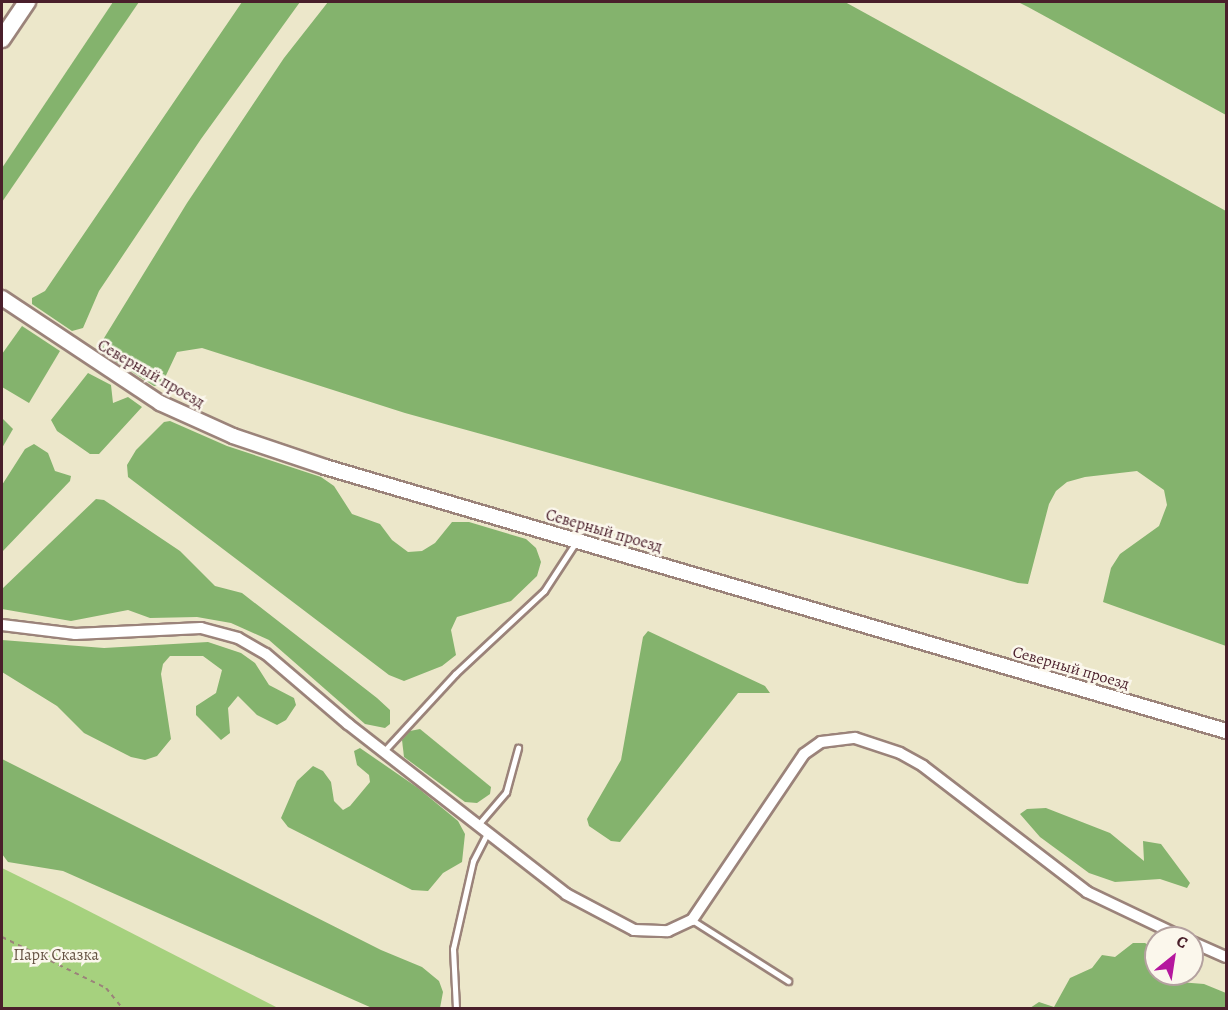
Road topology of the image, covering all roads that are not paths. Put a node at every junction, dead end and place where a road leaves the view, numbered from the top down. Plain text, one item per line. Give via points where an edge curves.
1 (27, 2) edge
2 (2, 39) edge
3 (2, 298) edge
4 (577, 540) junction
5 (2, 625) edge
6 (1227, 731) edge
7 (518, 747) dead end
8 (384, 751) junction
9 (477, 826) junction
10 (487, 834) junction
11 (692, 920) junction
12 (1159, 926) edge
13 (1204, 947) edge
14 (1227, 957) edge
15 (788, 981) dead end
16 (456, 1008) edge

1 - 2 main road
3 - 4 street, Северный проезд via 123,380 195,421 325,467
4 - 6 street, Северный проезд
4 - 8 lane via 544,591 454,674
5 - 8 street via 75,634 182,628 221,632 266,654
7 - 9 lane via 506,792
8 - 9 street
9 - 10 street
10 - 11 street via 566,894 617,924 657,932
10 - 16 lane via 473,861 453,949
11 - 12 street via 804,754 821,742 855,738 890,748 923,766 1087,892
11 - 15 lane
13 - 14 street

